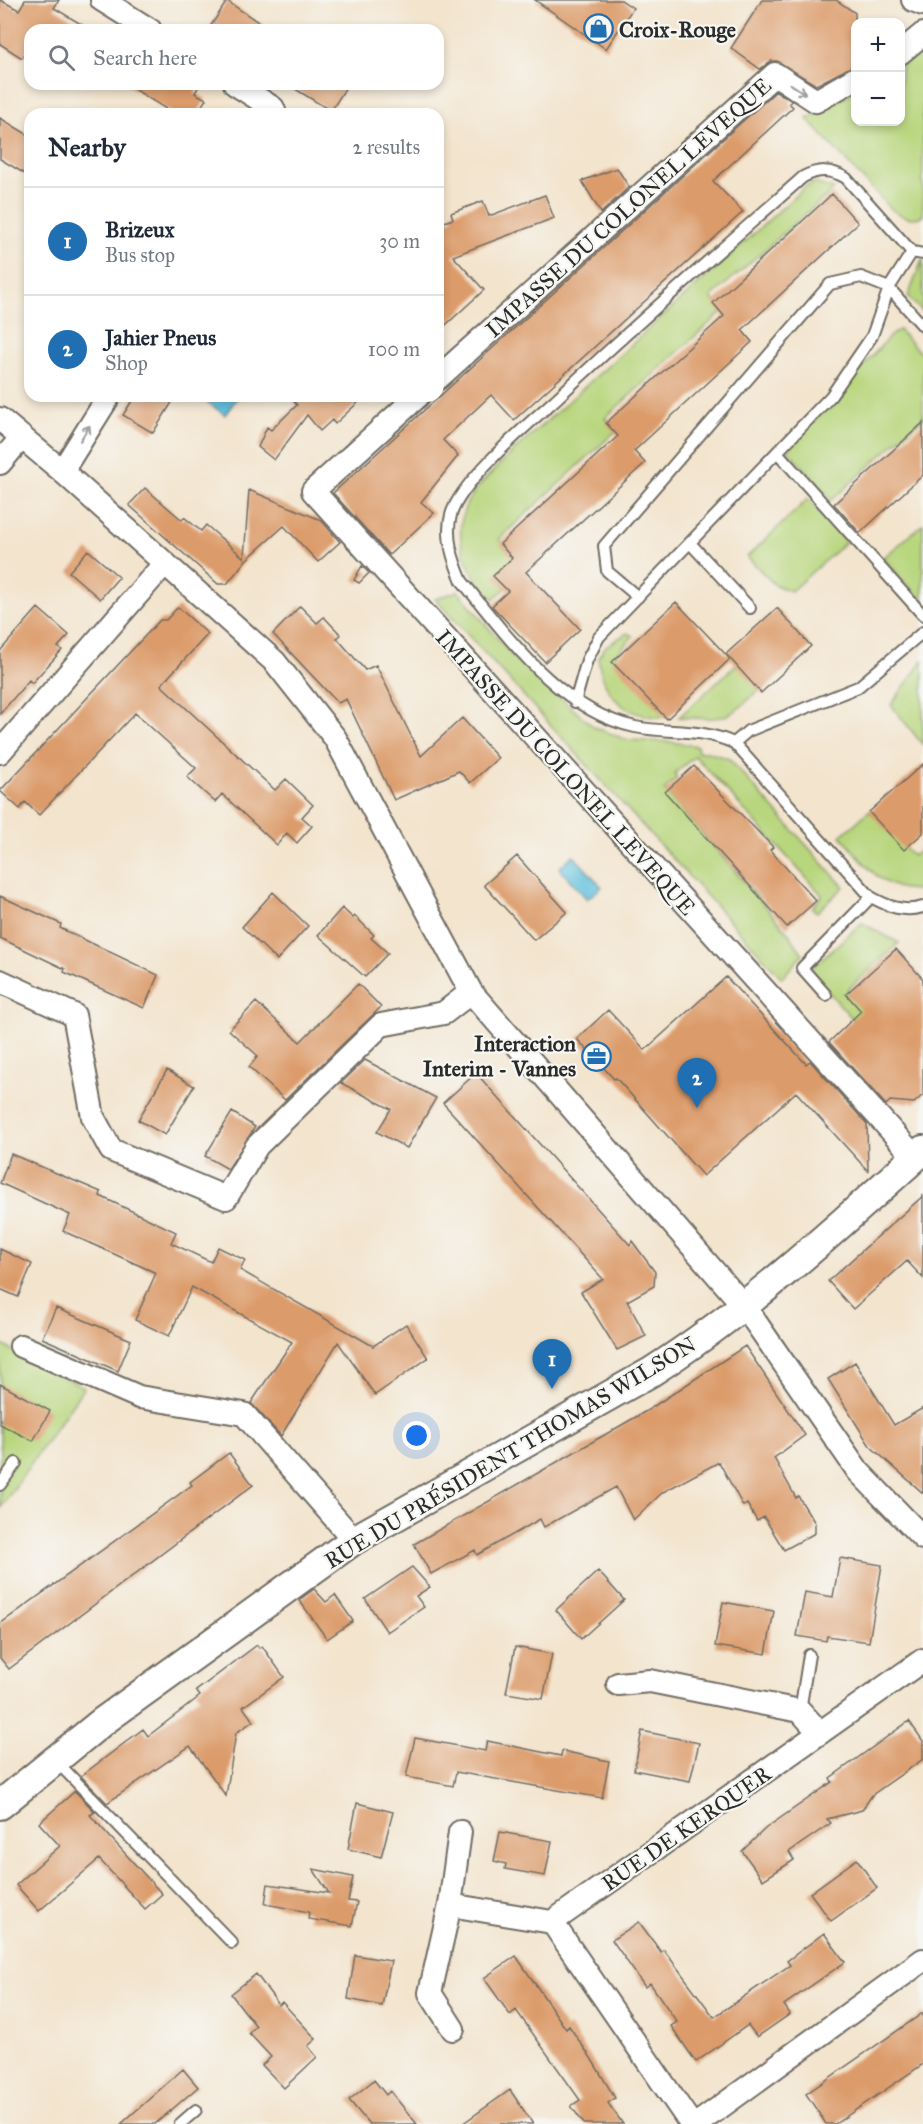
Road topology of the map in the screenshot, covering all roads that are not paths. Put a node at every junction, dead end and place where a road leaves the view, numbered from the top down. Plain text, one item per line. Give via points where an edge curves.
1 (102, 0) edge
2 (913, 0) edge
3 (923, 4) edge
4 (140, 24) edge
5 (923, 34) edge
6 (905, 49) edge
7 (851, 80) edge
8 (244, 90) edge
9 (273, 108) edge
10 (918, 253) edge
11 (888, 288) junction
12 (923, 326) edge
13 (444, 372) edge
14 (105, 402) edge
15 (411, 402) edge
16 (0, 419) edge
17 (22, 437) junction
18 (777, 452) junction
19 (0, 463) edge
20 (62, 471) junction
21 (690, 543) junction
22 (165, 563) junction
23 (638, 597) junction
24 (750, 608) dead end
25 (923, 615) edge
26 (923, 632) edge
27 (574, 702) junction
28 (734, 743) junction
29 (0, 752) edge
30 (871, 897) junction
31 (923, 907) edge
32 (0, 981) edge
33 (471, 992) junction
34 (826, 995) dead end
35 (919, 1153) edge
36 (745, 1307) junction
37 (21, 1346) dead end
38 (16, 1463) dead end
39 (0, 1485) edge
40 (923, 1538) edge
41 (354, 1540) junction
42 (809, 1655) dead end
43 (923, 1660) edge
44 (618, 1684) dead end
45 (800, 1711) junction
46 (820, 1733) junction
47 (54, 1759) junction
48 (0, 1805) edge
49 (460, 1832) dead end
50 (450, 1905) junction
51 (552, 1922) junction
52 (232, 1943) dead end
53 (923, 1960) edge
54 (453, 2029) dead end
55 (196, 2110) dead end
56 (180, 2124) edge
57 (692, 2124) edge
58 (697, 2124) edge

1 - 4 street
2 - 3 street
5 - 6 street
13 -> 7 street, IMPASSE DU COLONEL LEVEQUE via 775,74 816,101
8 - 9 street
10 - 11 lane
10 - 27 lane via 846,178 834,171 816,170 802,177 527,426 458,499 451,514 449,536 453,562 462,581 550,682
11 - 12 lane
11 - 18 lane via 872,336 831,396
11 - 23 lane via 861,277 830,284 604,546 607,571
20 -> 14 street
15 - 35 street, IMPASSE DU COLONEL LEVEQUE via 313,491
16 - 17 street
17 - 19 street
17 - 20 street
18 - 21 lane
18 - 25 lane
20 - 22 street
21 - 23 lane
21 - 24 lane
22 - 29 street
22 - 33 street via 275,662 335,738
23 - 27 lane via 598,637 586,660
26 - 28 lane via 858,687 748,731
27 - 28 lane via 606,719 636,727 712,733
28 - 30 lane
30 - 31 lane via 888,906 914,910
30 - 34 lane via 802,968
32 - 33 street via 74,1015 93,1117 111,1150 226,1198 256,1146 381,1025 444,1013
33 - 36 street
35 - 36 street, RUE DU PRÉSIDENT THOMAS WILSON
36 - 40 street via 858,1471
36 - 41 street, RUE DU PRÉSIDENT THOMAS WILSON via 651,1372
37 - 41 street via 140,1397 244,1414
38 - 39 lane
41 - 47 street, RUE DU PRÉSIDENT THOMAS WILSON
42 - 45 lane
43 - 46 street, RUE DE KERQUER
44 - 45 street via 650,1681
45 - 46 street
46 - 51 street, RUE DE KERQUER
47 - 48 street, RUE DU PRÉSIDENT THOMAS WILSON
47 - 52 lane
49 - 50 street
50 - 51 street
50 - 54 street via 430,1993
51 - 57 street
53 - 58 street
55 - 56 lane

